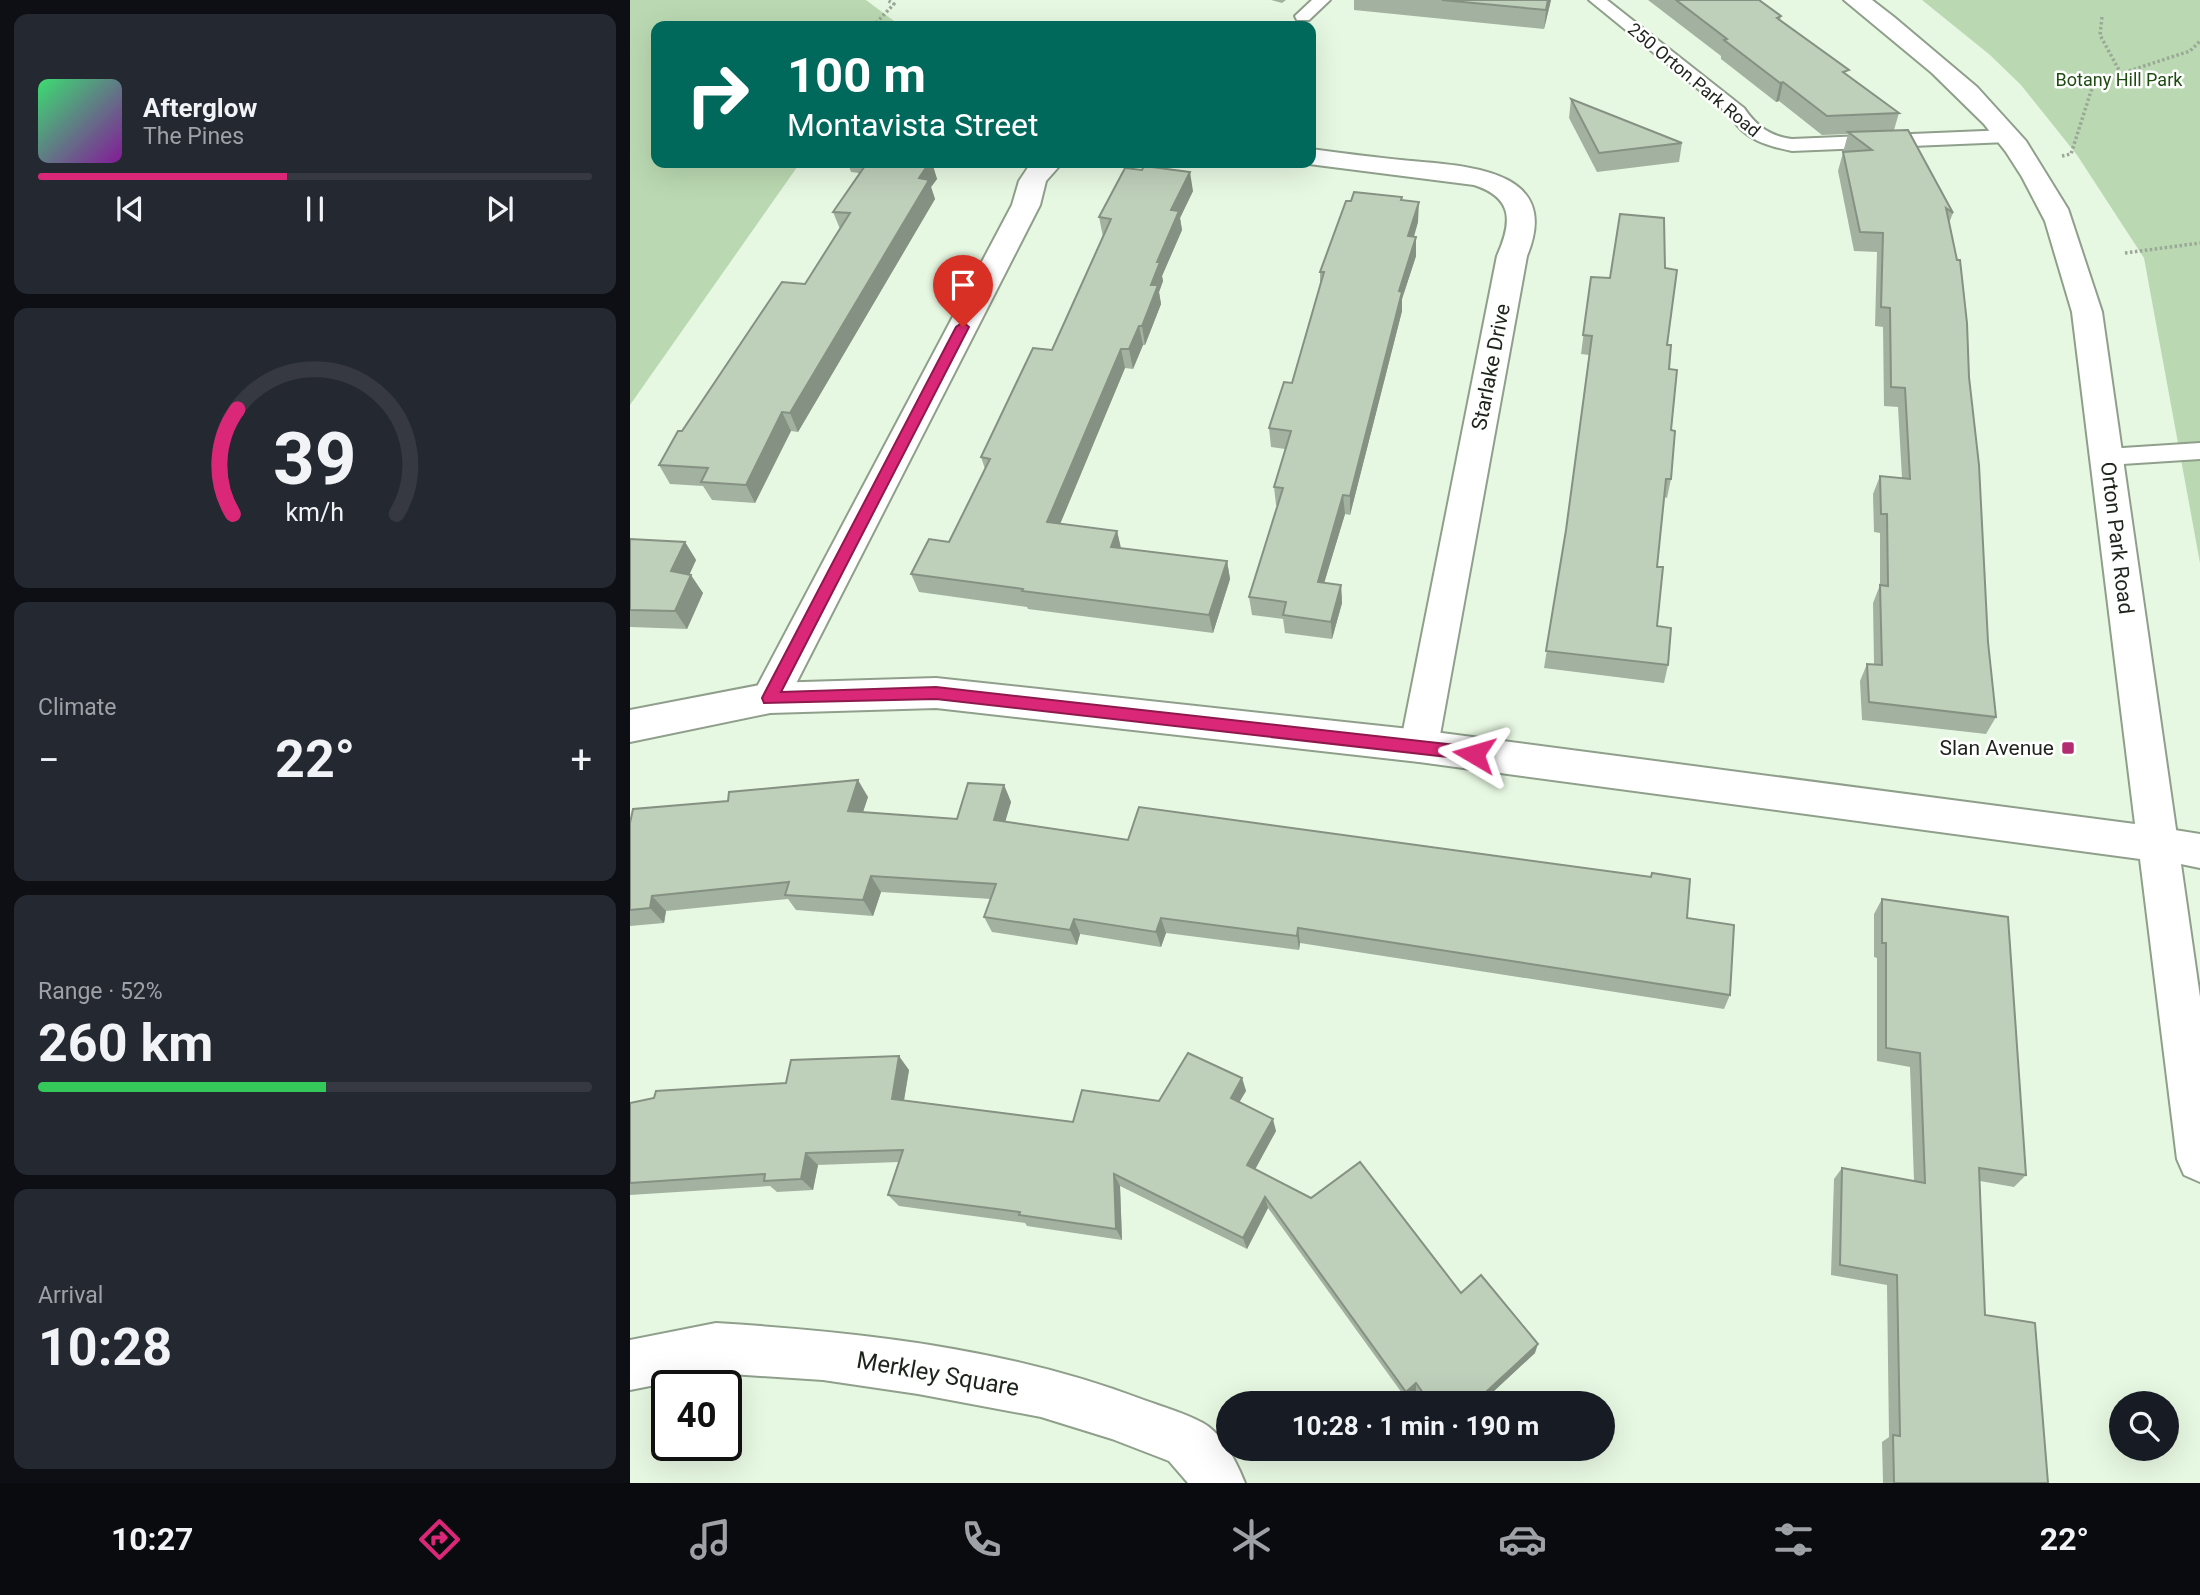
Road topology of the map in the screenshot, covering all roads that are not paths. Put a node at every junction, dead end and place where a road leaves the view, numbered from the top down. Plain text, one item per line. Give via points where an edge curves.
1 (1322, 0) edge
2 (1597, 0) edge
3 (1856, 0) edge
4 (1303, 16) dead end
5 (2016, 149) junction
6 (1316, 158) edge
7 (1040, 168) edge
8 (2200, 451) edge
9 (2107, 457) junction
10 (770, 698) junction
11 (630, 726) edge
12 (1419, 746) junction
13 (2156, 844) junction
14 (2200, 851) edge
15 (2200, 1159) edge
16 (630, 1365) edge
17 (1219, 1483) edge

1 - 4 lane
2 - 5 lane, 250 Orton Park Road via 1738,112 1752,131 1770,140 1792,145
3 - 5 street, Orton Park Road via 1928,54 1990,113
5 - 9 street, Orton Park Road via 2054,210 2087,312
6 - 12 street, Starlake Drive via 1472,176 1504,187 1518,204 1523,220
7 - 10 street via 1026,205
8 - 9 lane
9 - 13 street, Orton Park Road
10 - 11 street
10 - 12 street via 936,693
12 - 13 street
13 - 14 street
13 - 15 street, Orton Park Road
16 - 17 street, Merkley Square via 716,1348 823,1355 1041,1392 1186,1442

